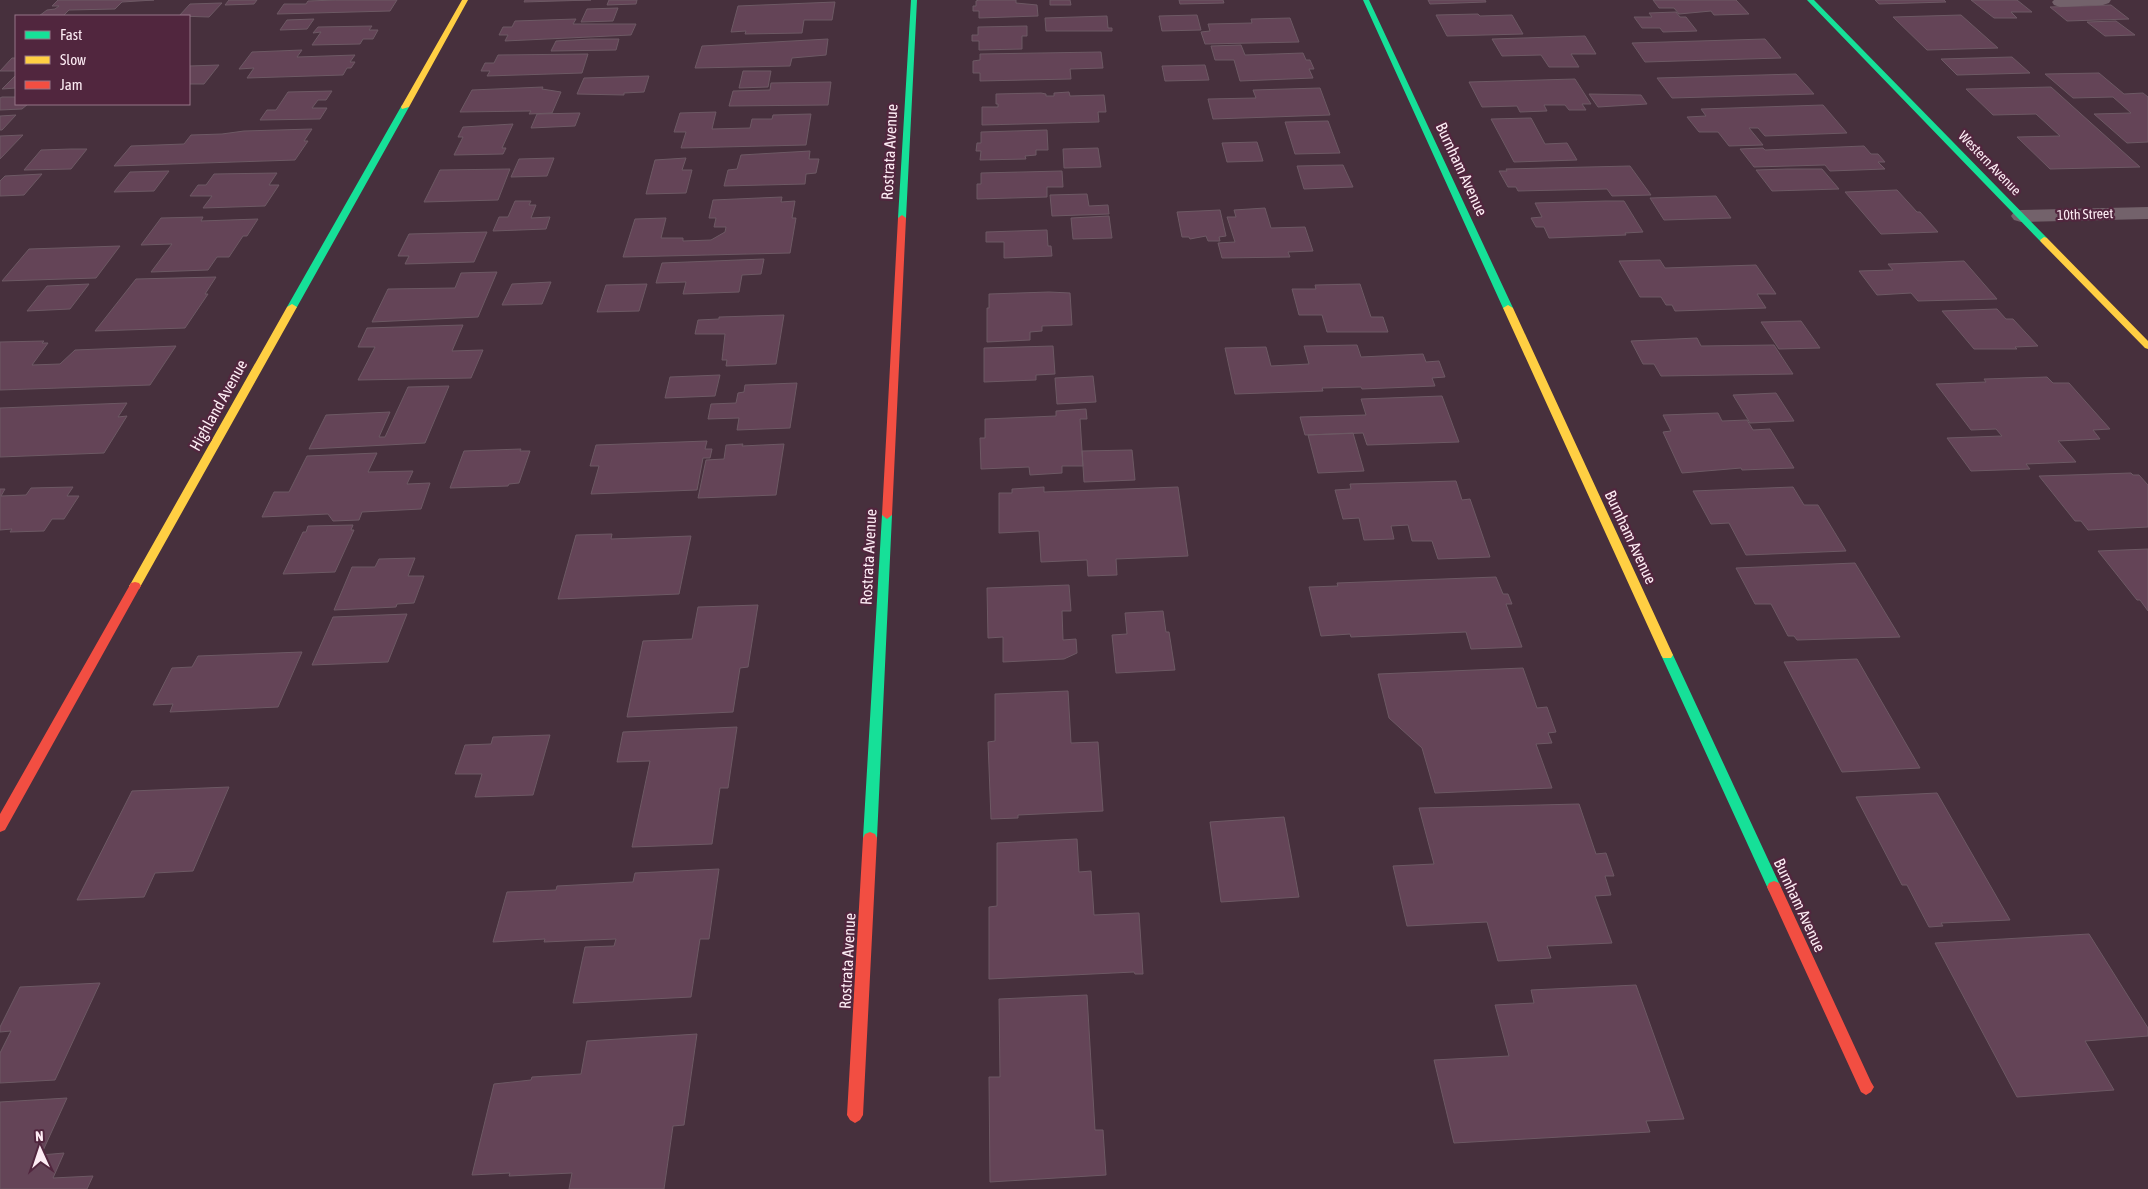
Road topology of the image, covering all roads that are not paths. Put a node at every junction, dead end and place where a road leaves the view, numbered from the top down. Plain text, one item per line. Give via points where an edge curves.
1 (465, 0) edge
2 (914, 0) edge
3 (1366, 0) edge
4 (1810, 0) edge
5 (2103, 0) edge
6 (2060, 2) dead end
7 (2148, 212) edge
8 (2021, 216) junction
9 (2148, 346) edge
10 (0, 826) edge
11 (1866, 1087) dead end
12 (855, 1115) dead end

1 - 10 street, Highland Avenue
2 - 12 street, Rostrata Avenue
3 - 11 street, Burnham Avenue
4 - 8 street, Western Avenue
5 - 6 lane
7 - 8 street, 10th Street
8 - 9 street, Western Avenue

